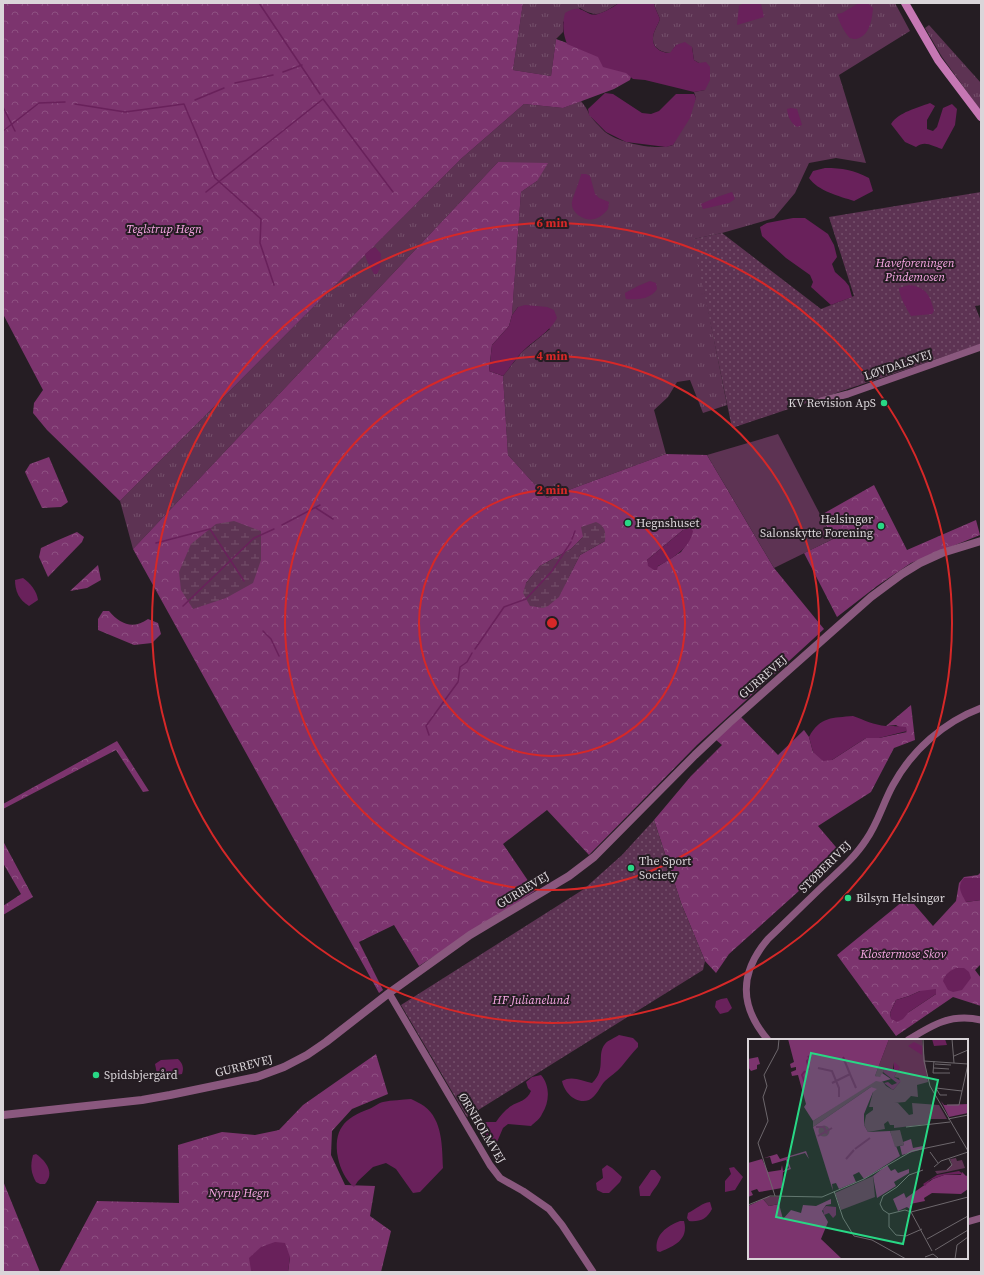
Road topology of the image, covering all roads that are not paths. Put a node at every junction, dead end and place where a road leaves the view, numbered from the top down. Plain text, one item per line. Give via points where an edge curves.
1 (906, 3) edge
2 (981, 117) edge
3 (981, 347) edge
4 (822, 401) dead end
5 (981, 541) edge
6 (981, 708) edge
7 (389, 993) junction
8 (981, 1020) edge
9 (767, 1039) edge
10 (910, 1039) edge
11 (3, 1114) edge
12 (981, 1218) edge
13 (968, 1222) edge
14 (593, 1272) edge

1 - 2 main road via 938,60
3 - 4 street, LØVDALSVEJ
5 - 7 street, GURREVEJ via 920,563 871,597 695,754 594,857 569,876 470,935
6 - 9 street, STØBERIVEJ via 953,722 916,752 902,769 867,839 851,859 757,952 746,984 747,1000 752,1016
7 - 11 street, GURREVEJ via 307,1055 257,1077 142,1100
7 - 14 street, ØRNHOLMVEJ via 490,1165 500,1178 549,1209
8 - 10 street via 967,1018 943,1021
12 - 13 street

